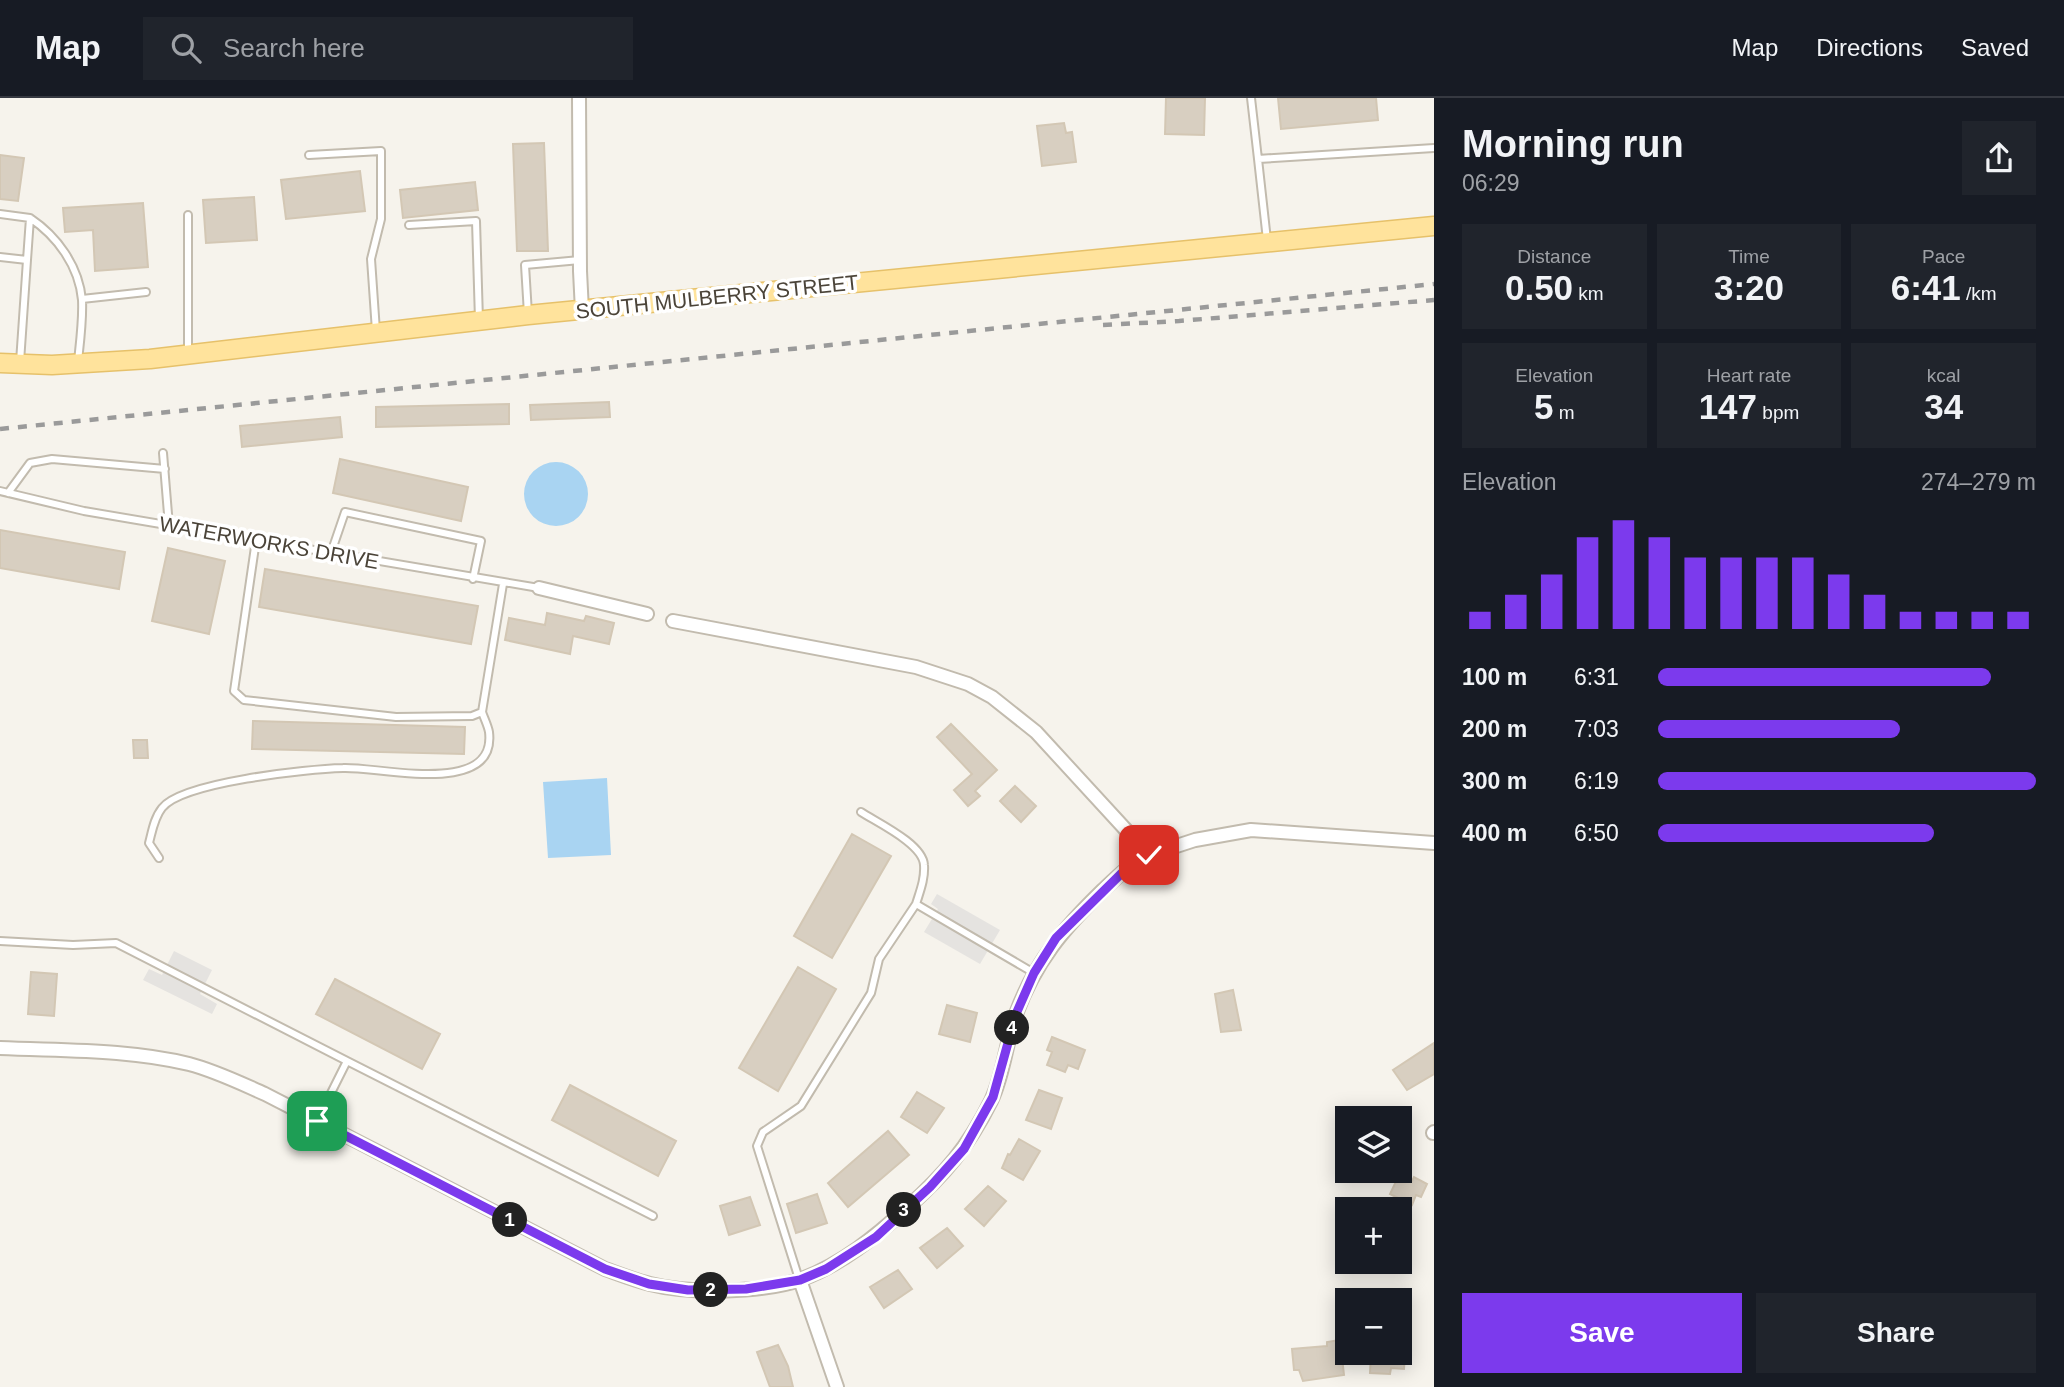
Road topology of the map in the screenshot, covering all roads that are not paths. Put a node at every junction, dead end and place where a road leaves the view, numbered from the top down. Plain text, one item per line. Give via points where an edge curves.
1 (579, 98) edge
2 (1251, 98) edge
3 (1434, 148) edge
4 (309, 155) dead end
5 (1258, 159) junction
6 (0, 214) edge
7 (188, 215) dead end
8 (30, 218) junction
9 (409, 225) dead end
10 (1434, 226) edge
11 (1267, 243) junction
12 (0, 257) edge
13 (27, 260) junction
14 (580, 265) junction
15 (146, 292) dead end
16 (82, 299) junction
17 (582, 311) junction
18 (528, 316) junction
19 (479, 321) junction
20 (376, 333) junction
21 (188, 354) junction
22 (0, 363) edge
23 (20, 363) junction
24 (78, 363) junction
25 (163, 453) dead end
26 (165, 469) junction
27 (0, 491) edge
28 (8, 493) junction
29 (169, 526) junction
30 (256, 540) junction
31 (331, 553) junction
32 (474, 579) junction
33 (503, 584) junction
34 (539, 589) joint
35 (648, 614) dead end
36 (673, 621) dead end
37 (482, 712) junction
38 (861, 812) dead end
39 (1434, 843) edge
40 (1149, 855) junction
41 (159, 858) dead end
42 (916, 904) junction
43 (0, 941) edge
44 (1034, 973) junction
45 (0, 1048) edge
46 (347, 1061) junction
47 (317, 1121) junction
48 (653, 1216) dead end
49 (800, 1280) junction
50 (837, 1387) edge

1 - 14 street
2 - 5 lane
3 - 5 lane
4 - 20 lane via 381,151 381,219 371,260
5 - 11 lane
6 - 8 lane
7 - 21 lane
8 - 13 lane
8 - 16 lane via 57,241
9 - 19 lane via 476,221
10 - 11 main road, SOUTH MULBERRY STREET
11 - 17 main road, SOUTH MULBERRY STREET
12 - 13 lane
13 - 23 lane
14 - 17 street
14 - 18 lane via 525,265
15 - 16 lane
16 - 24 lane
17 - 18 main road, SOUTH MULBERRY STREET
18 - 19 main road, SOUTH MULBERRY STREET
19 - 20 main road, SOUTH MULBERRY STREET
20 - 21 main road, SOUTH MULBERRY STREET
21 - 24 main road, SOUTH MULBERRY STREET
22 - 23 main road, SOUTH MULBERRY STREET
23 - 24 main road, SOUTH MULBERRY STREET
25 - 26 lane
26 - 28 lane via 52,459 30,463
26 - 29 lane
27 - 28 lane, WATERWORKS DRIVE
28 - 29 lane, WATERWORKS DRIVE
29 - 30 lane, WATERWORKS DRIVE
30 - 31 lane, WATERWORKS DRIVE
30 - 37 lane via 233,691 244,700 396,717
31 - 32 lane, WATERWORKS DRIVE
31 - 32 lane via 345,512 481,541
32 - 33 lane, WATERWORKS DRIVE
33 - 34 lane, WATERWORKS DRIVE
33 - 37 lane
34 - 35 street
36 - 40 street via 916,667 968,684 1036,732
37 - 41 lane via 489,732 488,747 482,759 468,769 440,775 344,768 234,782 175,797 162,807 149,844
38 - 42 lane via 913,845 925,861
39 - 40 street via 1251,830 1195,840
40 - 44 street via 1132,863 1080,912 1056,938
42 - 44 lane
42 - 49 lane via 879,959 871,993 801,1106 763,1132 757,1146
43 - 46 lane via 116,943
44 - 49 street via 1016,1014 993,1097 964,1149 876,1237
45 - 47 street via 128,1054 190,1064 220,1073
46 - 47 lane
46 - 48 lane
47 - 49 street via 605,1269 649,1284 688,1290 746,1289
49 - 50 street

